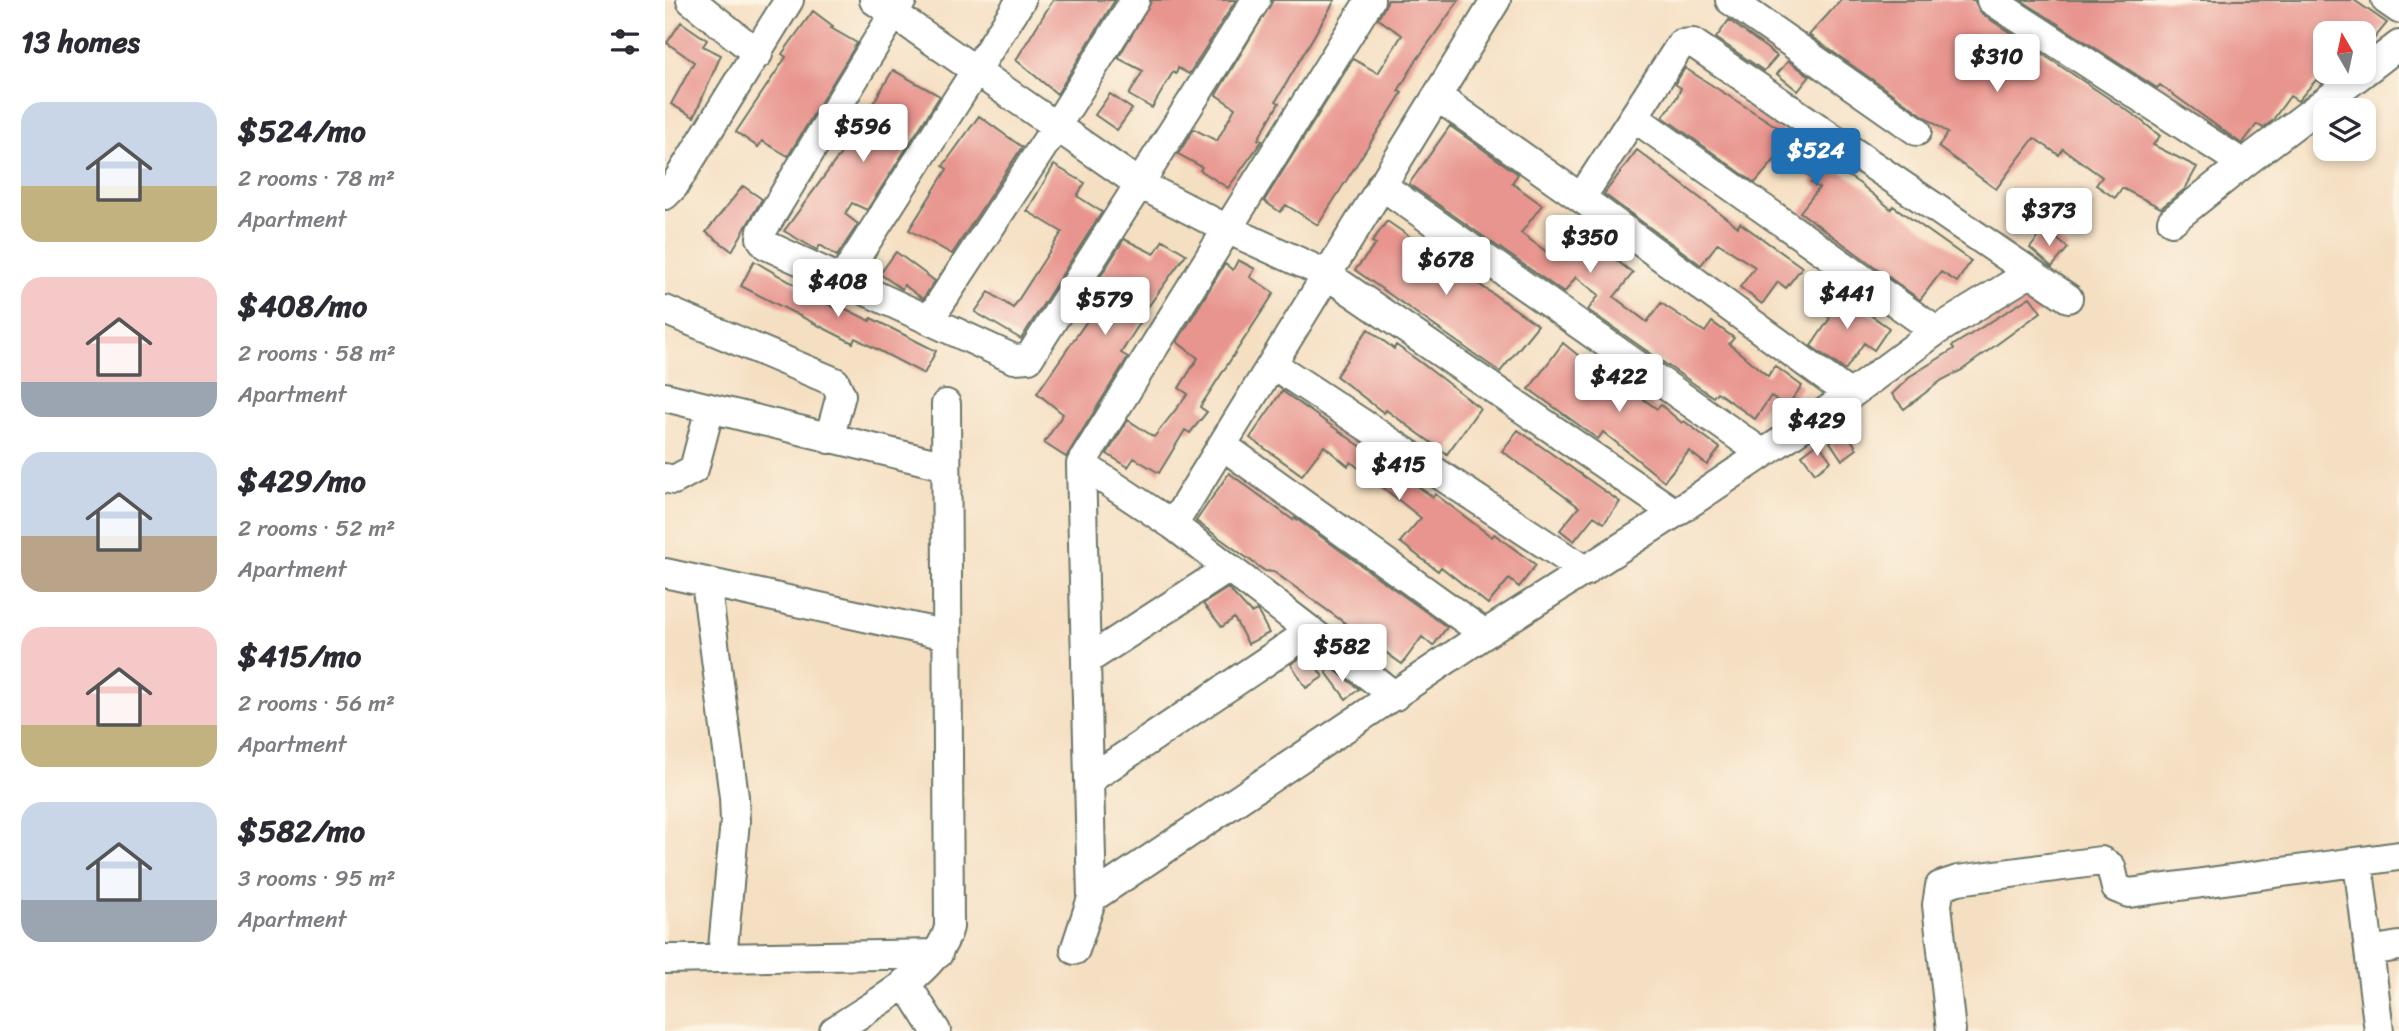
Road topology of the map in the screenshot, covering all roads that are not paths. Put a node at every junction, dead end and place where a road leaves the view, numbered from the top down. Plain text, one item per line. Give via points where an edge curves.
1 (691, 0) edge
2 (789, 0) edge
3 (1021, 0) edge
4 (1135, 0) edge
5 (1256, 0) edge
6 (1370, 0) edge
7 (1496, 0) edge
8 (1730, 0) edge
9 (1991, 0) edge
10 (2386, 0) edge
11 (890, 4) edge
12 (2399, 9) edge
13 (2399, 45) edge
14 (758, 54) junction
15 (2377, 62) edge
16 (975, 73) junction
17 (2348, 84) edge
18 (1438, 97) junction
19 (1635, 118) junction
20 (1057, 125) junction
21 (1917, 131) dead end
22 (2243, 164) junction
23 (1138, 183) junction
24 (1381, 185) junction
25 (665, 195) edge
26 (1581, 198) junction
27 (2172, 221) dead end
28 (1227, 229) junction
29 (1326, 274) junction
30 (2028, 274) junction
31 (841, 281) junction
32 (2068, 298) dead end
33 (665, 310) edge
34 (929, 320) junction
35 (1936, 331) junction
36 (1272, 364) junction
37 (1850, 395) junction
38 (665, 397) edge
39 (946, 404) dead end
40 (710, 408) junction
41 (829, 439) junction
42 (1222, 444) junction
43 (1762, 453) junction
44 (1081, 464) junction
45 (947, 466) junction
46 (665, 478) edge
47 (1675, 513) junction
48 (1173, 525) junction
49 (1229, 568) junction
50 (1586, 571) junction
51 (665, 573) edge
52 (706, 582) junction
53 (1311, 631) junction
54 (1485, 634) junction
55 (947, 635) junction
56 (1087, 660) junction
57 (1395, 695) junction
58 (1089, 780) junction
59 (2399, 856) edge
60 (2358, 862) junction
61 (1092, 898) junction
62 (2399, 946) edge
63 (1075, 950) dead end
64 (2370, 951) junction
65 (938, 954) junction
66 (722, 958) junction
67 (665, 959) edge
68 (905, 982) junction
69 (842, 1029) edge
70 (936, 1031) edge
71 (1951, 1031) edge
72 (2379, 1031) edge

1 - 14 street
2 - 14 street
3 - 16 street
4 - 20 street
5 - 23 street
6 - 28 street
7 - 18 street
8 - 21 street
9 - 22 street
10 - 12 street
11 - 16 street
11 - 31 street via 762,230 767,245
13 - 15 street
14 - 25 street
16 - 20 street
16 - 31 street
17 - 22 street
18 - 24 street
18 - 26 street
19 - 26 street
19 - 30 street via 1681,44 1693,43
19 - 35 street
20 - 23 street
20 - 34 street
22 - 27 street
23 - 28 street
23 - 34 street via 1029,358 1014,359
24 - 29 street
24 - 43 street
26 - 37 street
28 - 29 street
28 - 44 street
29 - 36 street
29 - 47 street
30 - 32 street
30 - 35 street
31 - 34 street
33 - 41 street via 835,382 841,395
35 - 37 street
36 - 42 street
36 - 50 street
37 - 43 street
38 - 40 street
39 - 45 street
40 - 41 street
40 - 46 street via 694,469 674,480
41 - 45 street
42 - 48 street
42 - 54 street
43 - 47 street
44 - 48 street
44 - 56 street
45 - 55 street
47 - 50 street
48 - 49 street
49 - 53 street
49 - 56 street
50 - 54 street
51 - 52 street
52 - 55 street
52 - 66 street via 735,821
53 - 57 street
53 - 58 street
54 - 57 street
55 - 65 street via 949,928
56 - 58 street
57 - 61 street
58 - 61 street
59 - 60 street
60 - 64 street
60 - 71 street via 2129,893 2116,888 2111,867 2101,861 1940,886 1937,905
61 - 63 street
62 - 64 street
64 - 72 street
65 - 66 street
65 - 68 street
66 - 67 street
68 - 69 street
68 - 70 street

